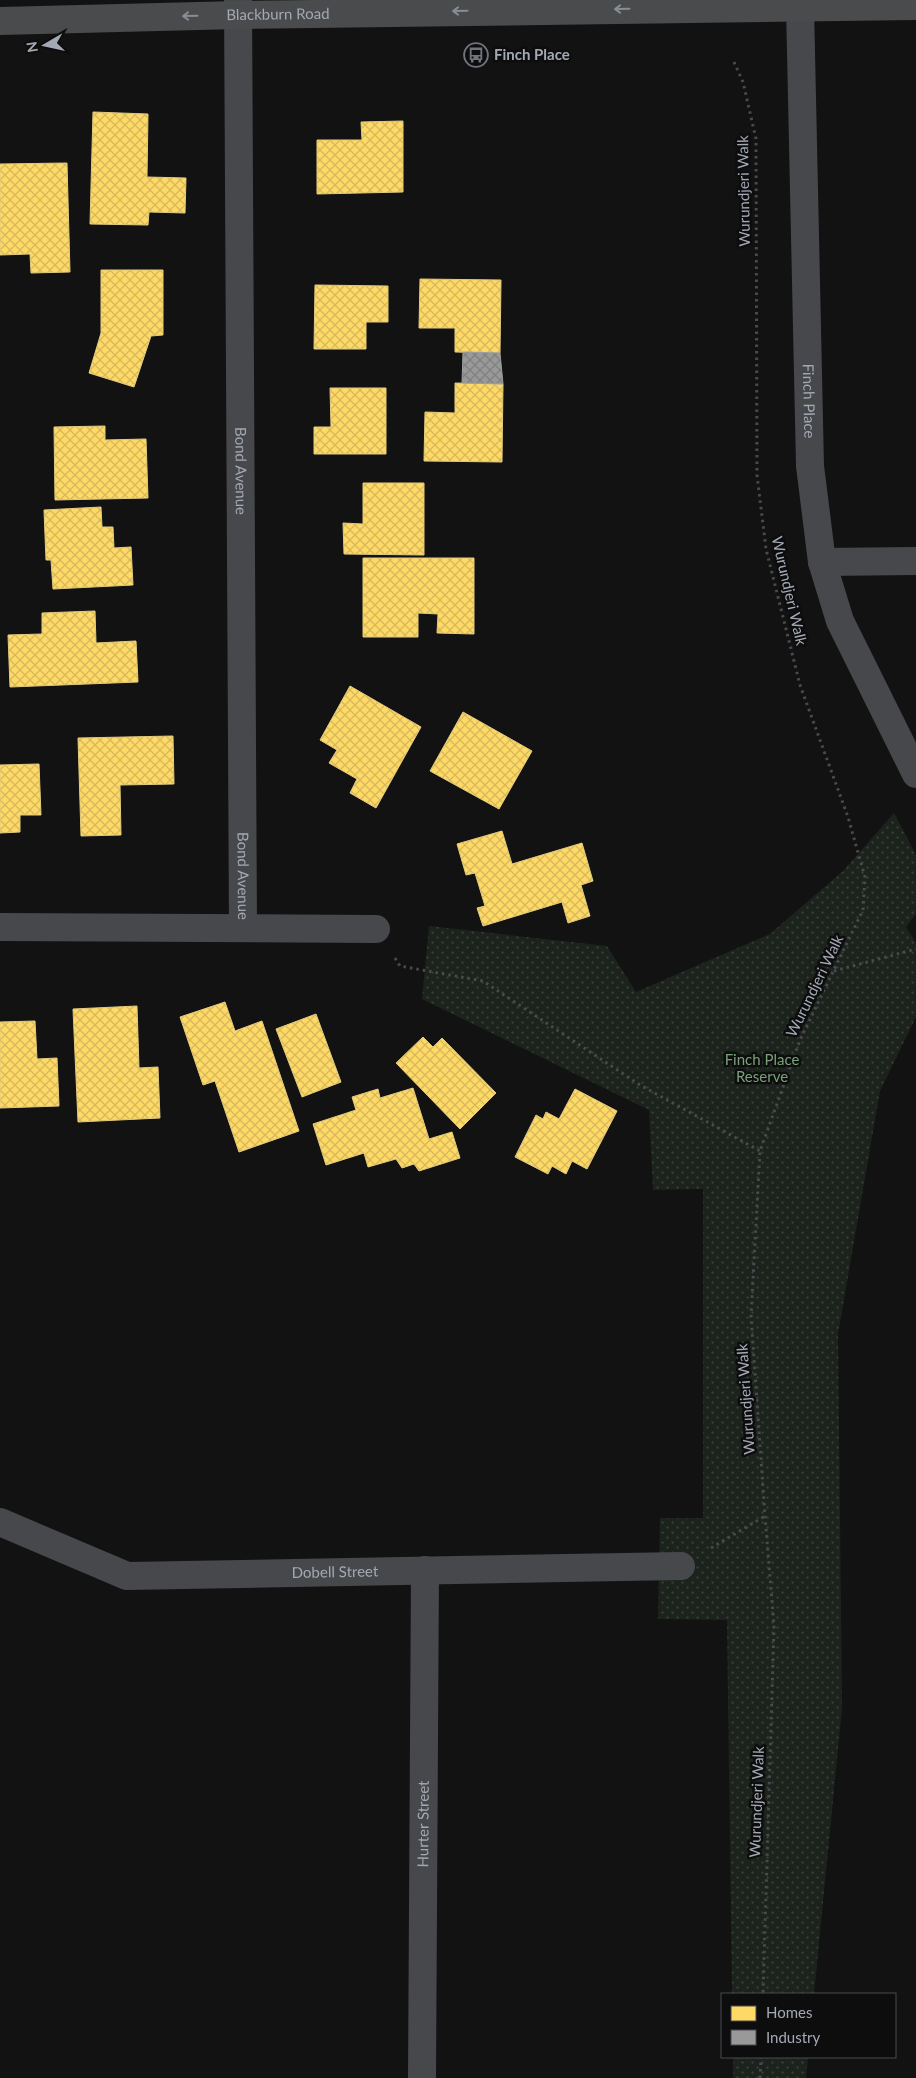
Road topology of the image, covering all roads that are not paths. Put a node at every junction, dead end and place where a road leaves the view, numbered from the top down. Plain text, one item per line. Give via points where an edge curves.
1 (800, 6) junction
2 (916, 6) edge
3 (238, 7) edge
4 (0, 21) edge
5 (916, 561) edge
6 (822, 562) junction
7 (916, 774) edge
8 (0, 927) edge
9 (243, 928) junction
10 (376, 929) road end
11 (0, 1522) edge
12 (681, 1566) road end
13 (425, 1570) junction
14 (422, 2078) edge

1 - 2 main road, Blackburn Road
1 -> 3 main road, Blackburn Road
1 - 6 street, Finch Place via 810,466
3 -> 4 main road, Blackburn Road
3 - 9 street, Bond Avenue
5 - 6 street
6 - 7 street, Finch Place via 840,621
8 - 9 street, Bond Avenue
9 - 10 street, Bond Avenue
11 - 13 street, Dobell Street via 127,1576
12 - 13 street, Dobell Street
13 - 14 street, Hurter Street

